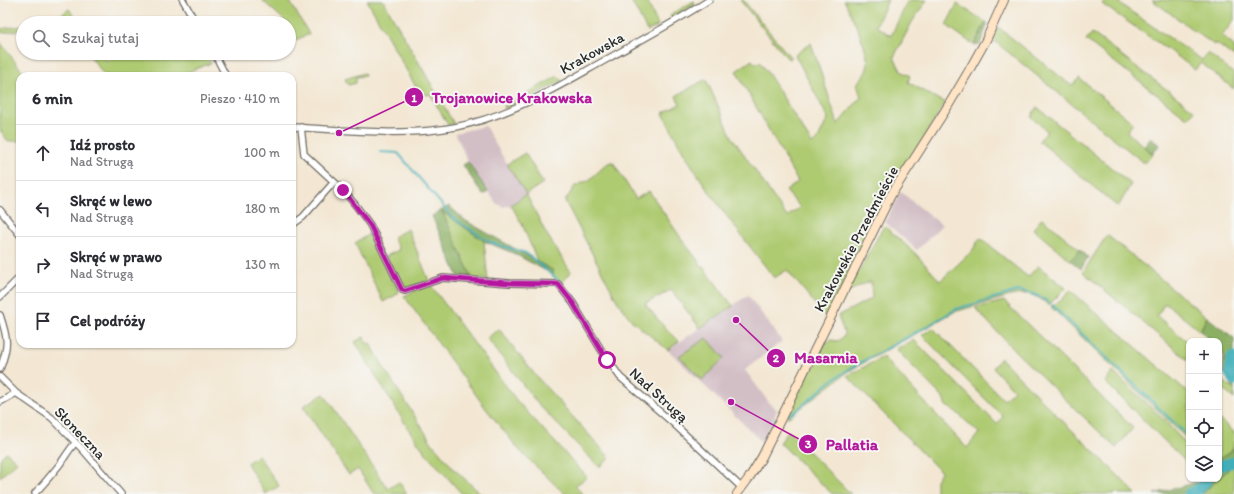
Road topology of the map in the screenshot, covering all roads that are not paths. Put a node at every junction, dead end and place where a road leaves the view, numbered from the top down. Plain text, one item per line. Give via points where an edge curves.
1 (183, 0) edge
2 (709, 0) edge
3 (1004, 0) edge
4 (192, 16) edge
5 (218, 60) edge
6 (224, 72) edge
7 (296, 126) edge
8 (301, 127) junction
9 (334, 182) junction
10 (0, 210) edge
11 (296, 222) edge
12 (16, 230) edge
13 (16, 281) edge
14 (0, 297) edge
15 (0, 314) edge
16 (0, 369) edge
17 (0, 377) edge
18 (16, 393) junction
19 (0, 402) edge
20 (75, 443) junction
21 (740, 491) edge
22 (35, 493) edge
23 (121, 494) edge

1 - 4 street
2 - 8 street, Krakowska via 545,93 510,111 484,120 447,128 400,131
3 - 21 main road, Krakowskie Przedmieście via 960,87 891,195 762,457
5 - 6 street
7 - 8 street, Krakowska
8 - 9 street, Nad Strugą via 304,154
9 - 11 street
9 - 21 street, Nad Strugą via 370,225 402,290 443,278 558,284 620,377 674,424
10 - 12 street
13 - 14 street
15 - 16 street via 7,344
17 - 18 street, Słoneczna
18 - 19 street
18 - 20 street, Słoneczna via 52,418
20 - 22 street
20 - 23 street, Słoneczna

